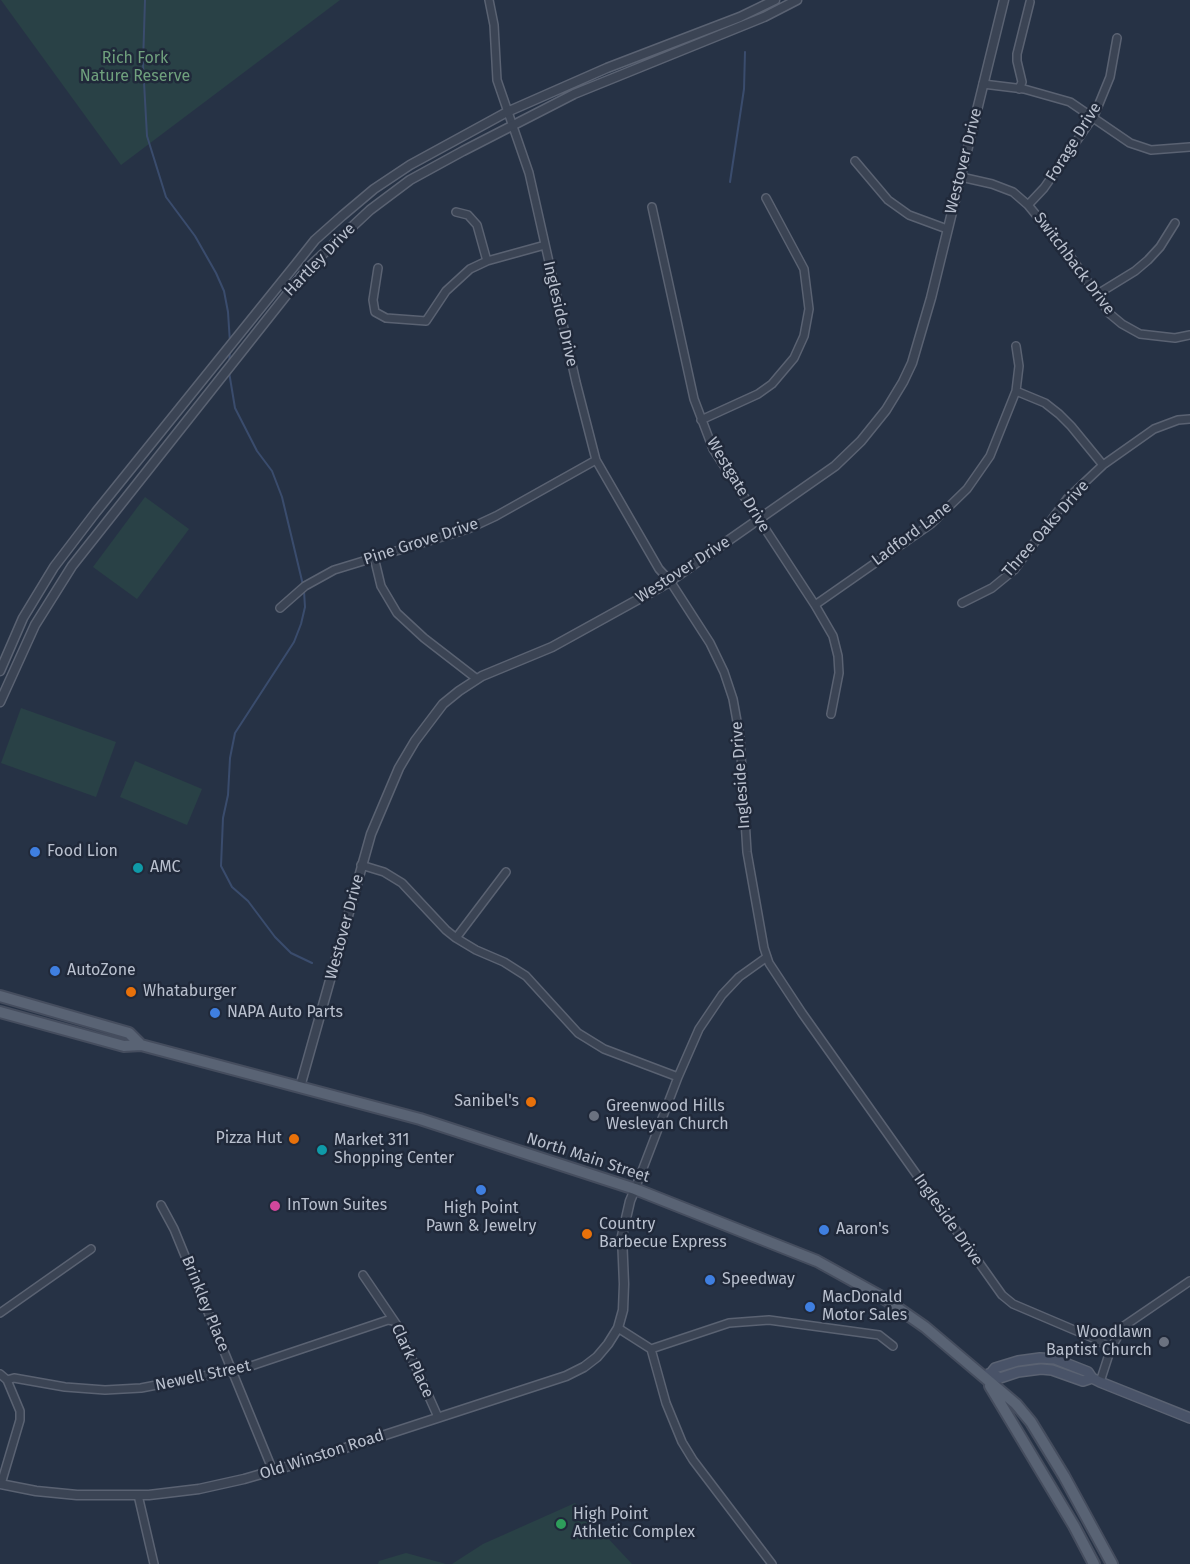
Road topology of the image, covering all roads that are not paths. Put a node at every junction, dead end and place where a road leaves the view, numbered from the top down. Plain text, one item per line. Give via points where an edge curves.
1 (491, 0) edge
2 (774, 0) edge
3 (797, 0) edge
4 (1004, 0) edge
5 (1030, 2) dead end
6 (1117, 38) dead end
7 (983, 84) junction
8 (1019, 89) junction
9 (507, 112) junction
10 (1094, 116) junction
11 (512, 126) junction
12 (1190, 147) edge
13 (855, 161) dead end
14 (961, 177) junction
15 (766, 198) dead end
16 (1028, 205) junction
17 (652, 207) dead end
18 (456, 212) dead end
19 (1175, 223) dead end
20 (947, 229) junction
21 (545, 246) junction
22 (487, 261) junction
23 (378, 268) dead end
24 (1096, 295) junction
25 (1190, 335) edge
26 (1016, 345) dead end
27 (1016, 391) junction
28 (1190, 419) edge
29 (701, 420) junction
30 (596, 460) junction
31 (1103, 465) junction
32 (758, 520) junction
33 (374, 557) junction
34 (670, 581) junction
35 (962, 603) dead end
36 (815, 604) junction
37 (280, 608) dead end
38 (0, 671) edge
39 (477, 679) junction
40 (0, 702) edge
41 (831, 714) dead end
42 (361, 865) junction
43 (506, 872) dead end
44 (456, 938) junction
45 (767, 957) junction
46 (0, 996) edge
47 (0, 1012) edge
48 (141, 1045) junction
49 (678, 1077) junction
50 (300, 1087) junction
51 (635, 1189) junction
52 (161, 1205) dead end
53 (91, 1249) dead end
54 (363, 1275) dead end
55 (1190, 1281) edge
56 (0, 1313) edge
57 (394, 1322) junction
58 (618, 1328) junction
59 (893, 1346) dead end
60 (1111, 1348) junction
61 (651, 1349) junction
62 (232, 1371) junction
63 (0, 1374) edge
64 (987, 1374) junction
65 (6, 1380) junction
66 (1096, 1380) junction
67 (438, 1417) junction
68 (1190, 1418) edge
69 (273, 1471) junction
70 (0, 1484) edge
71 (138, 1495) junction
72 (154, 1564) edge
73 (772, 1564) edge
74 (1094, 1564) edge
75 (1112, 1564) edge

1 - 9 street, Ingleside Drive via 497,80
2 - 9 street, Hartley Drive
3 - 11 street, Hartley Drive via 574,94
4 - 7 street, Westover Drive
5 - 8 street via 1017,54 1022,82
6 - 10 street, Forage Drive via 1110,77
7 - 8 street
7 - 14 street, Westover Drive
8 - 10 street via 1070,102
9 - 11 street, Ingleside Drive
9 - 38 street, Hartley Drive via 410,165 374,189 315,240 54,567 23,618
10 - 12 street via 1130,143 1151,150
10 - 16 street, Forage Drive
11 - 21 street, Ingleside Drive via 529,173
11 - 40 street, Hartley Drive via 410,180 370,210 307,269 72,566 35,624
13 - 20 street via 888,200 909,215
14 - 16 street, Switchback Drive via 1013,192
14 - 20 street, Westover Drive
15 - 29 street via 804,269 809,309 804,336 794,358 772,384
16 - 24 street, Switchback Drive
17 - 29 street, Westgate Drive
18 - 22 street via 468,215 477,225
19 - 24 street via 1148,260
20 - 32 street, Westover Drive via 912,363 886,410 835,466
21 - 22 street
21 - 30 street, Ingleside Drive
22 - 23 street via 461,275 426,321 387,318 375,312
24 - 25 street, Switchback Drive via 1110,314 1140,334 1175,338
26 - 27 street, Ladford Lane
27 - 31 street via 1059,414
27 - 36 street, Ladford Lane via 990,456 953,504 931,524
28 - 31 street, Three Oaks Drive via 1154,429
29 - 32 street, Westgate Drive via 713,449
30 - 33 street, Pine Grove Drive via 468,529
30 - 34 street, Ingleside Drive via 659,569
31 - 35 street, Three Oaks Drive via 1067,499 1014,570 992,588
32 - 34 street, Westover Drive
32 - 36 street, Westgate Drive
33 - 37 street, Pine Grove Drive via 325,574
33 - 39 street via 381,586 397,613
34 - 39 street, Westover Drive via 552,647
34 - 45 street, Ingleside Drive via 710,643 734,699 747,852
36 - 41 street, Westgate Drive via 833,636 838,656 839,673
39 - 42 street, Westover Drive via 443,704 399,768
42 - 44 street via 402,883
42 - 50 street, Westover Drive
43 - 44 street
44 - 49 street via 526,976 587,1039
45 - 49 street via 739,977 709,1013
45 - 60 street, Ingleside Drive via 798,1007 1002,1295 1013,1304
46 - 48 main road, North Main Street via 129,1033
47 - 48 main road, North Main Street via 124,1047
48 - 50 main road, North Main Street
49 - 51 street
50 - 51 main road, North Main Street via 420,1119
51 - 58 street, Old Winston Road via 622,1236 624,1298
51 - 64 main road, North Main Street via 816,1261 882,1297
52 - 62 street, Brinkley Place
53 - 56 street
54 - 57 street, Clark Place
55 - 60 street via 1124,1326
57 - 62 street, Newell Street via 388,1320
57 - 67 street, Clark Place
58 - 61 street
58 - 67 street, Old Winston Road via 597,1357 566,1376
59 - 61 street via 879,1335 769,1320 729,1323
60 - 66 street
61 - 73 street via 682,1442
62 - 65 street, Newell Street via 141,1388 105,1390
62 - 69 street, Brinkley Place
63 - 65 street
64 - 66 main road via 995,1368 1040,1358 1078,1368
64 - 74 main road
64 - 75 main road, North Main Street via 1031,1422
65 - 70 street via 20,1420
66 - 68 main road
67 - 69 street, Old Winston Road
69 - 71 street, Old Winston Road via 199,1490
70 - 71 street, Old Winston Road via 77,1495
71 - 72 street

